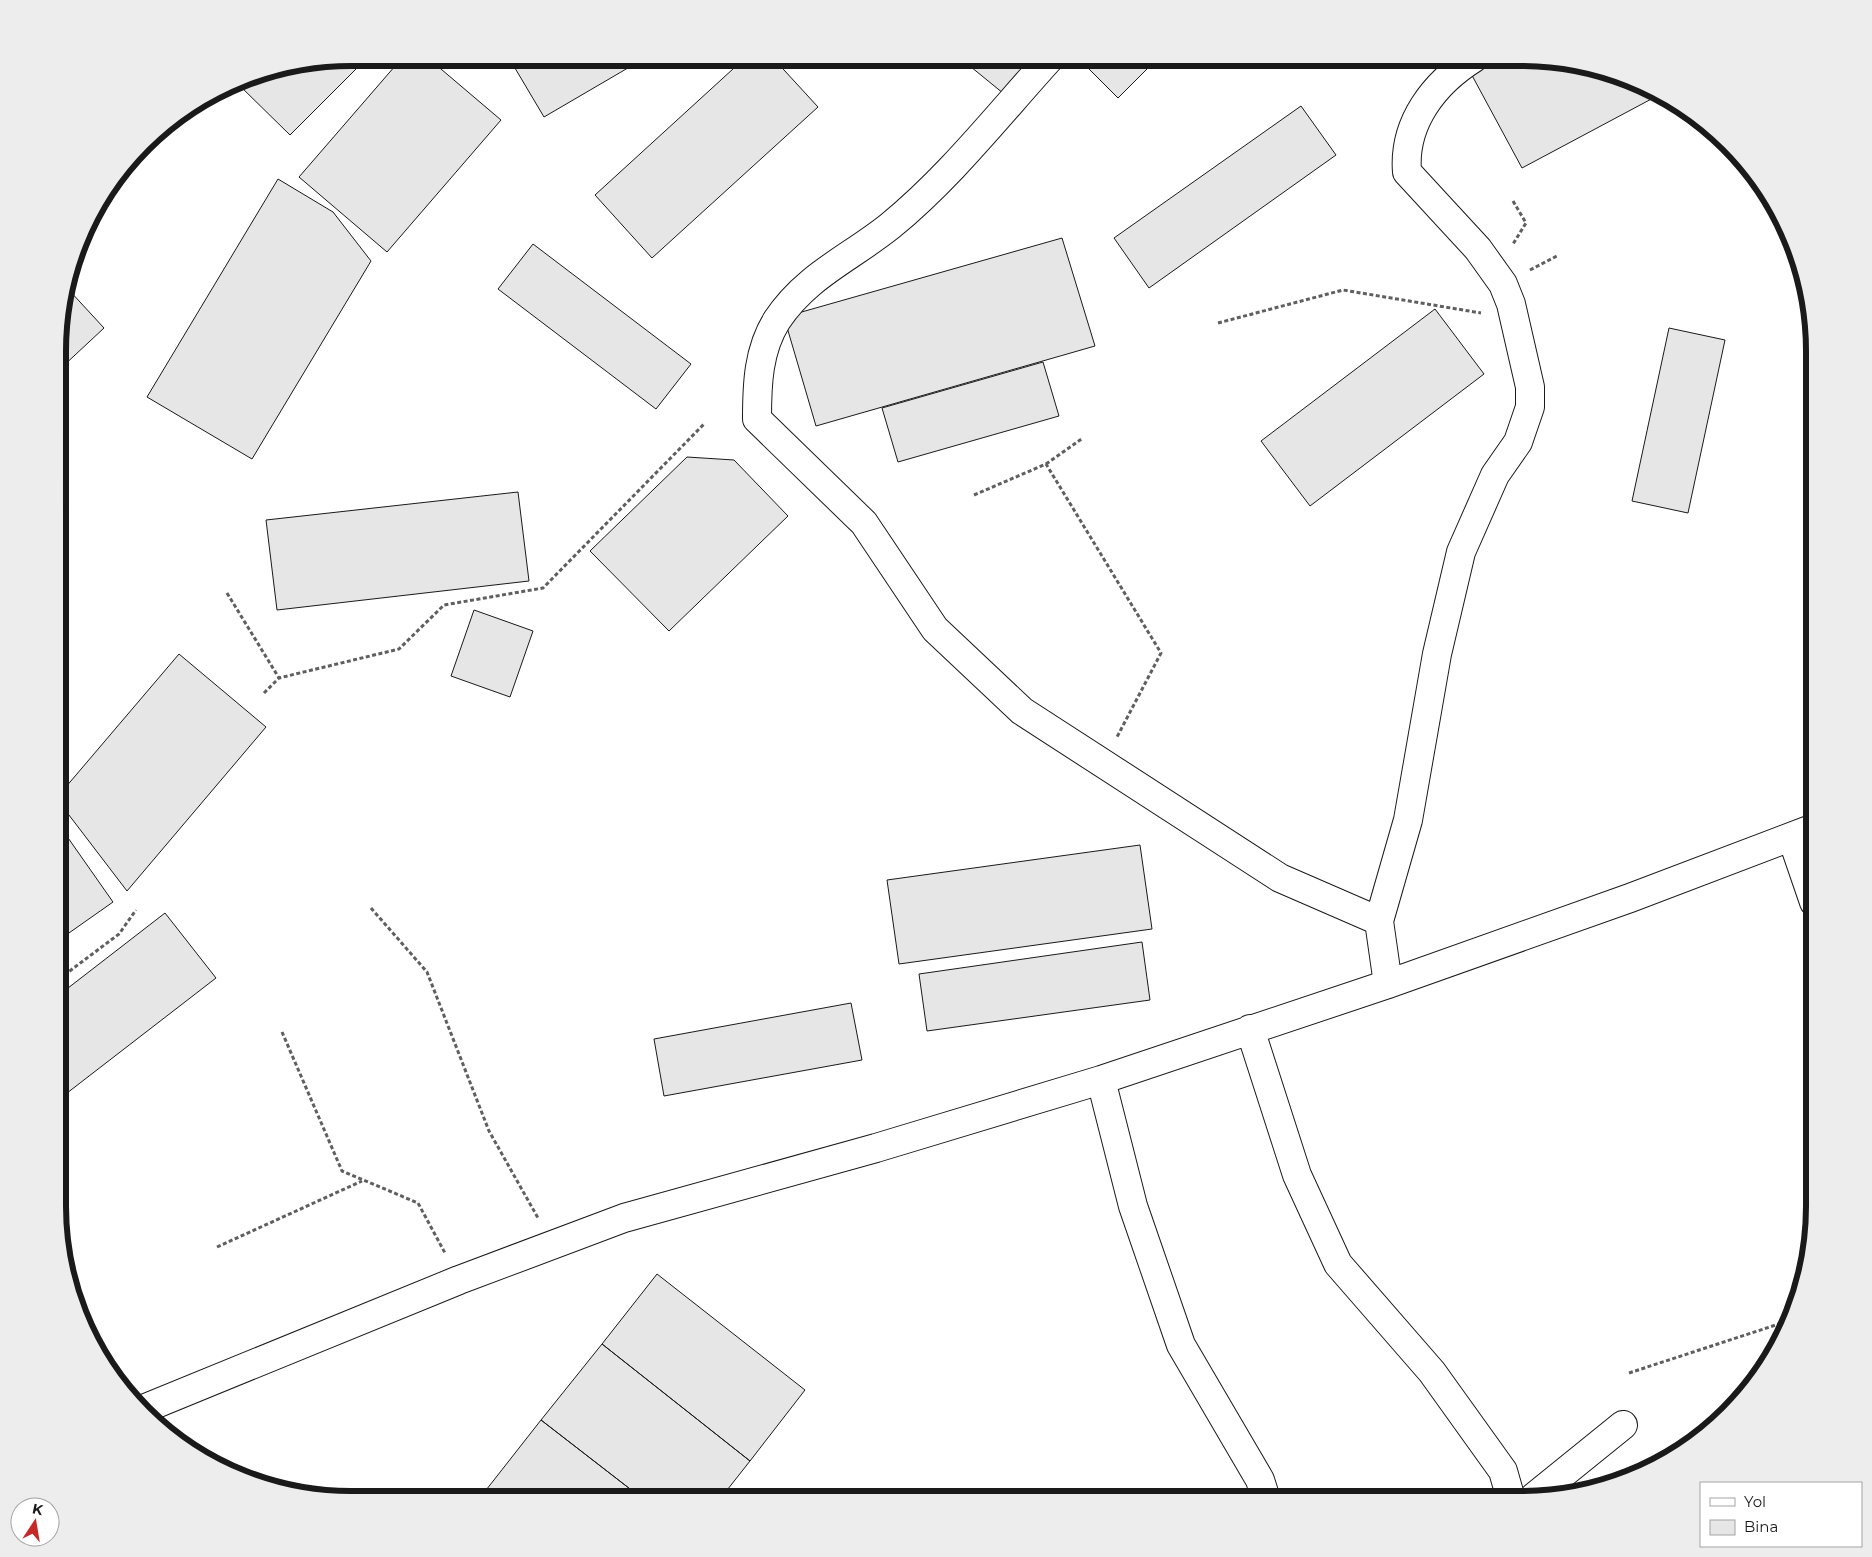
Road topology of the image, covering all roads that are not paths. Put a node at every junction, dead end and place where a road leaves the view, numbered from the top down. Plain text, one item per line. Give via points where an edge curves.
1 (1043, 66) edge
2 (1461, 66) edge
3 (1803, 833) edge
4 (1806, 852) edge
5 (1379, 921) junction
6 (1388, 984) junction
7 (1250, 1030) junction
8 (1101, 1080) junction
9 (150, 1407) edge
10 (1623, 1425) dead end
11 (1543, 1490) edge
12 (1263, 1491) edge
13 (1509, 1491) edge

1 - 5 street via 922,197 890,226 804,287 790,302 764,350 758,378 757,420 864,523 935,629 1022,712 1280,878
2 - 5 street via 1441,84 1420,112 1407,141 1407,172 1496,272 1511,304 1530,387 1530,407 1518,442 1495,476 1461,552 1437,654 1408,820
3 - 4 street
3 - 6 street
5 - 6 street
6 - 7 street
7 - 8 street
7 - 13 street via 1297,1175 1338,1264 1432,1372 1503,1470
8 - 9 street via 876,1148 624,1218 459,1280
8 - 12 street via 1133,1206 1181,1345
10 - 11 street

